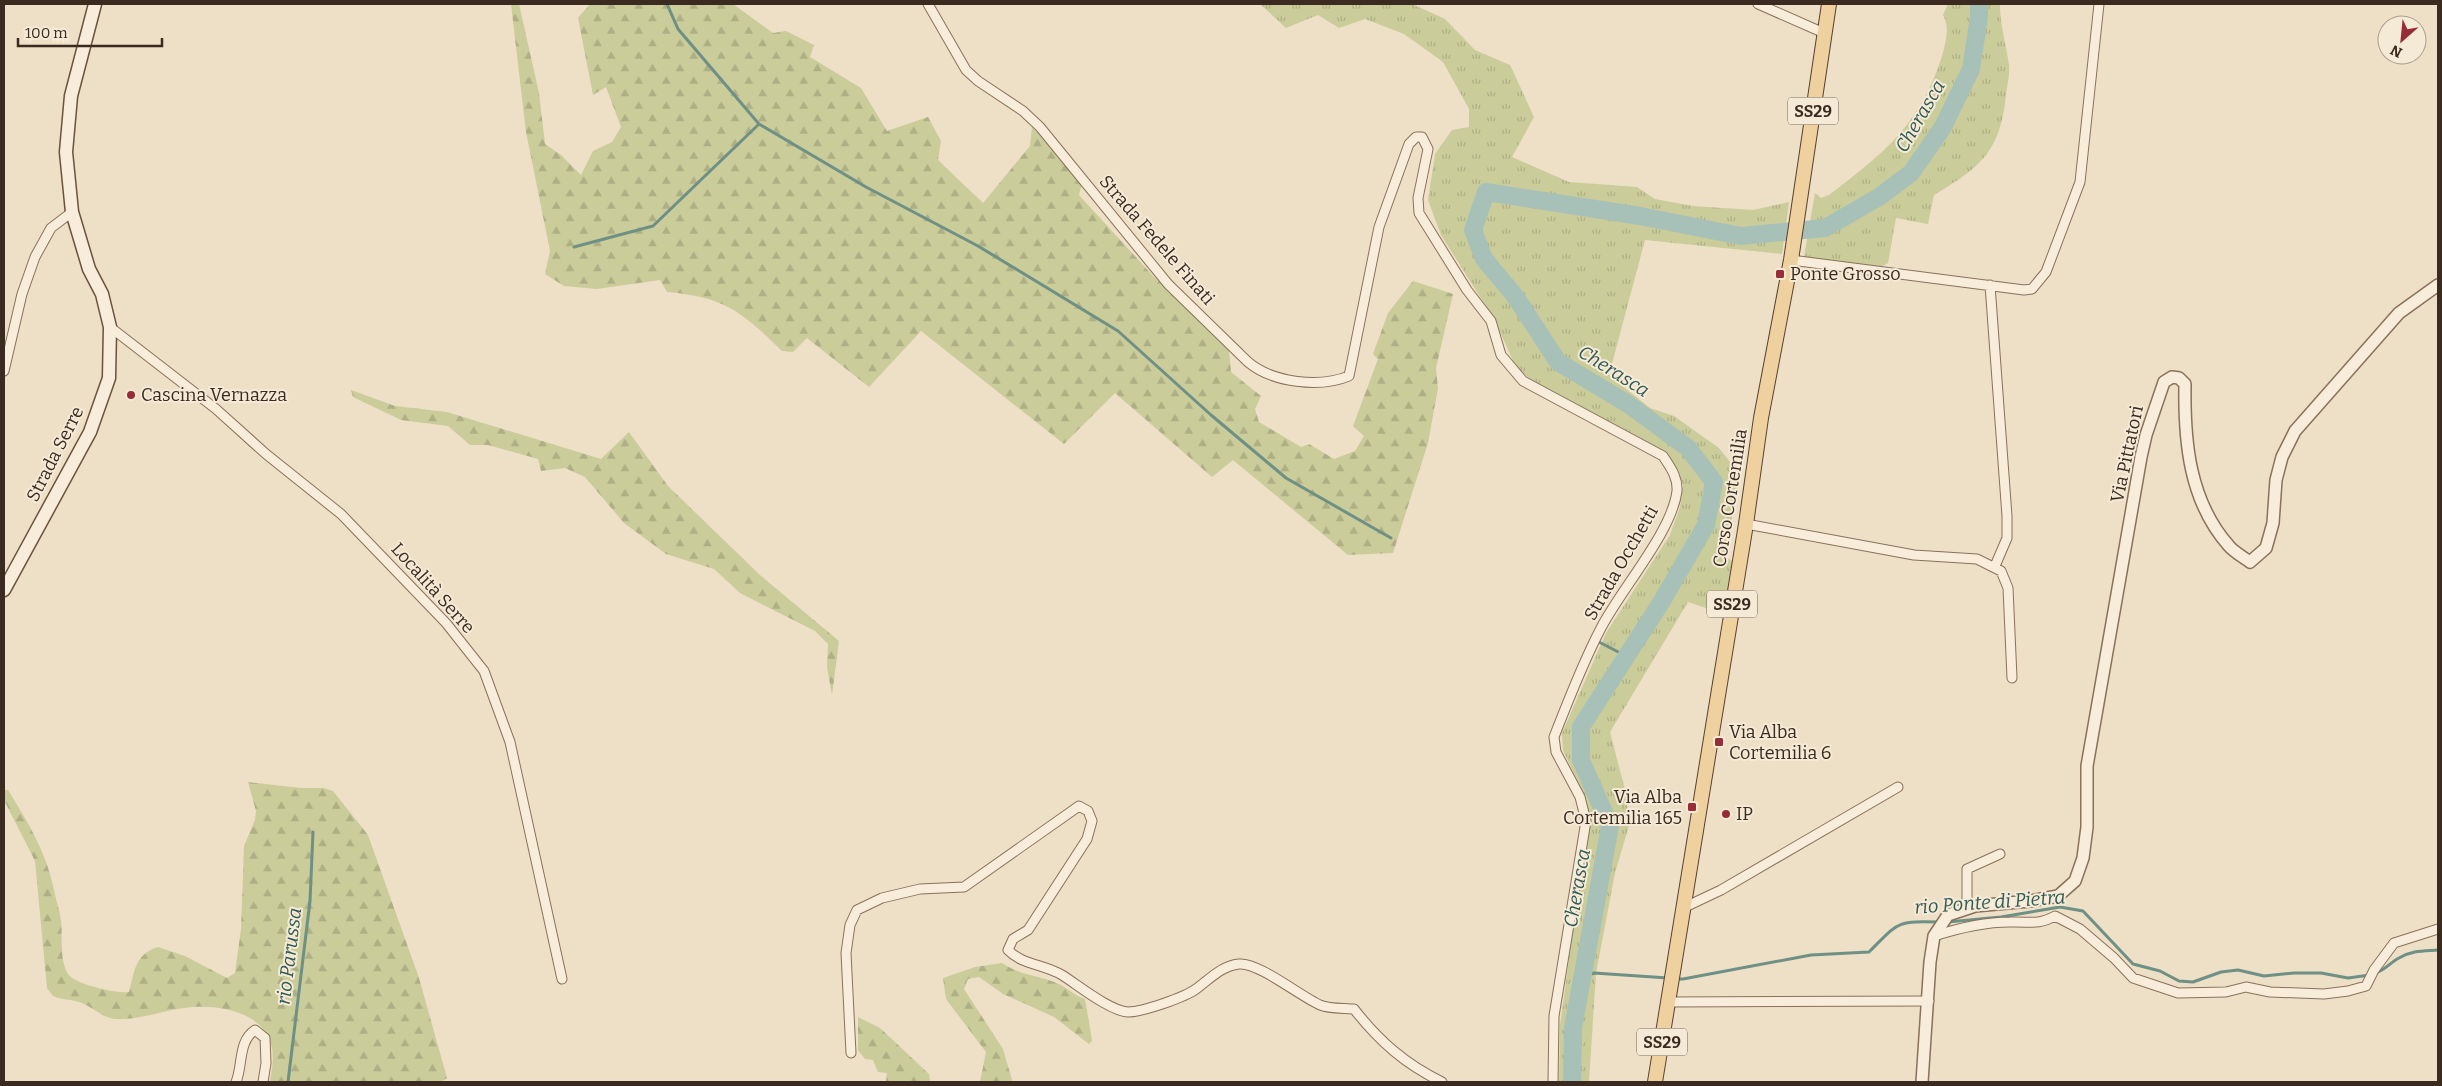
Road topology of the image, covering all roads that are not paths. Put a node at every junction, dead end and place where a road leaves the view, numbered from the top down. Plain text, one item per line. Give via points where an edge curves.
1 (95, 4) edge
2 (928, 4) edge
3 (1758, 4) edge
4 (1829, 4) edge
5 (2099, 4) edge
6 (1824, 33) junction
7 (1419, 136) joint
8 (72, 212) junction
9 (1791, 257) junction
10 (1990, 285) junction
11 (2438, 285) edge
12 (110, 327) junction
13 (4, 371) edge
14 (1746, 524) junction
15 (1995, 566) junction
16 (4, 590) edge
17 (2012, 678) dead end
18 (1898, 787) dead end
19 (2000, 854) dead end
20 (1683, 908) junction
21 (1967, 908) junction
22 (2438, 929) edge
23 (1937, 932) junction
24 (562, 980) dead end
25 (1929, 1001) junction
26 (1668, 1002) junction
27 (851, 1053) dead end
28 (236, 1082) edge
29 (263, 1082) edge
30 (1442, 1082) edge
31 (1553, 1082) edge
32 (1655, 1082) edge
33 (1922, 1082) edge

1 - 8 main road, Strada Serre via 71,96 66,152
2 - 7 street, Strada Fedele Finati via 966,70 1040,127 1168,284 1248,362 1260,372 1278,377 1320,383 1350,376 1379,227 1410,144
3 - 6 street
4 - 6 main road, SS29
5 - 10 street via 2080,182 2046,272 2032,289
6 - 9 main road, SS29
7 - 31 street, Strada Occhetti via 1428,148 1418,198 1419,213 1491,321 1501,355 1511,369 1523,380 1663,456 1676,476 1673,506 1658,537 1601,627 1554,737 1556,752 1580,797 1586,821 1554,1016
8 - 12 main road, Strada Serre via 89,269 102,294
8 - 13 street via 51,228 35,257 22,294
9 - 10 street
9 - 14 main road, Corso Cortemilia / SS29 via 1761,418
10 - 15 street via 2007,516 2007,538
11 - 21 street, Via Pittatori via 2399,313 2295,431 2278,473 2273,523 2266,548 2250,562 2230,547 2209,519 2194,482 2184,420 2185,384 2172,377 2164,382 2141,456 2087,766 2087,827 2083,858 2075,880 2058,896
12 - 16 main road, Strada Serre via 109,378 90,432
12 - 24 street, Località Serre via 216,409 266,454 342,514 446,623 484,671 510,742
14 - 15 street via 1914,555 1966,556
14 - 20 main road, Corso Cortemilia / SS29
15 - 17 street via 2008,588
18 - 20 street
19 - 21 street via 1967,869
20 - 26 main road, Corso Cortemilia / SS29
21 - 23 street, Via Pittatori via 1948,916
22 - 23 street via 2394,943 2366,986 2324,994 2270,992 2246,987 2226,992 2178,993 2156,987 2133,978 2080,929 2055,916 2041,923 1986,924
23 - 25 street
25 - 26 street
25 - 33 street
26 - 32 main road, SS29
27 - 30 street via 846,953 850,925 857,910 882,898 920,889 964,887 1079,806 1088,811 1092,822 1088,839 1028,930 1013,939 1008,950 1016,959 1053,970 1112,1007 1128,1012 1196,990 1217,972 1240,964 1265,972 1322,1006 1354,1009 1369,1029 1414,1068
28 - 29 street via 244,1044 255,1030 265,1038

